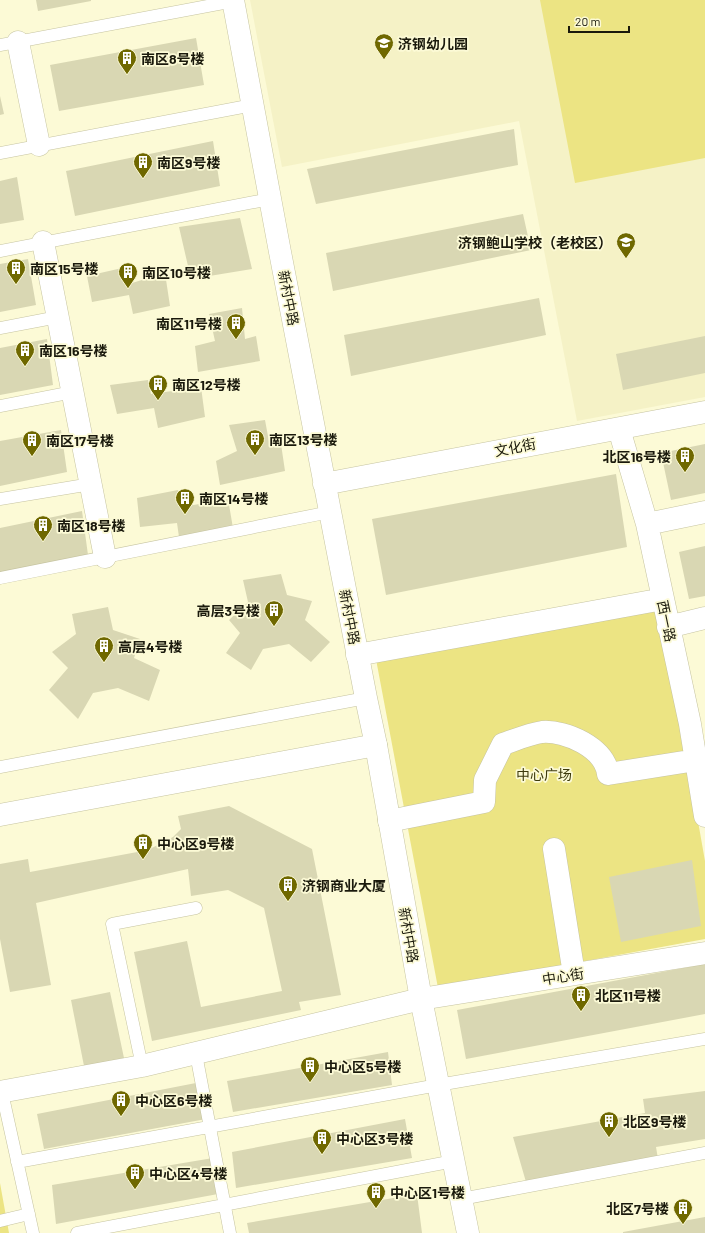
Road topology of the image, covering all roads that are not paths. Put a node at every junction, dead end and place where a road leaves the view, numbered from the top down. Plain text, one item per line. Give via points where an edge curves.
1 (234, 1) edge
2 (9, 43) edge
3 (253, 105) junction
4 (39, 145) junction
5 (0, 153) edge
6 (270, 198) junction
7 (43, 242) junction
8 (0, 251) edge
9 (58, 317) junction
10 (0, 328) edge
11 (73, 392) junction
12 (0, 406) edge
13 (705, 412) edge
14 (619, 429) junction
15 (91, 484) junction
16 (324, 484) junction
17 (0, 499) edge
18 (330, 512) junction
19 (705, 512) edge
20 (647, 524) junction
21 (105, 557) junction
22 (0, 578) edge
23 (663, 599) junction
24 (705, 618) edge
25 (668, 626) junction
26 (357, 655) junction
27 (366, 698) junction
28 (697, 722) edge
29 (376, 745) junction
30 (696, 760) junction
31 (0, 767) edge
32 (0, 815) edge
33 (705, 816) edge
34 (389, 821) junction
35 (554, 850) dead end
36 (196, 908) dead end
37 (705, 953) edge
38 (574, 974) junction
39 (421, 999) junction
40 (705, 1039) edge
41 (196, 1054) junction
42 (142, 1066) junction
43 (438, 1085) junction
44 (1, 1088) edge
45 (209, 1127) junction
46 (705, 1153) edge
47 (454, 1161) junction
48 (17, 1162) junction
49 (461, 1199) junction
50 (224, 1205) junction
51 (29, 1214) junction
52 (0, 1221) edge
53 (33, 1233) edge
54 (77, 1233) edge
55 (230, 1233) edge
56 (468, 1233) edge

1 - 2 lane
1 - 3 street, 新村中路
2 - 4 street
3 - 4 lane
3 - 6 street, 新村中路
4 - 5 lane
6 - 7 lane
6 - 16 street, 新村中路
7 - 8 lane
7 - 9 street
9 - 10 lane
9 - 11 street
11 - 12 lane
11 - 15 street
13 - 14 street, 文化街
14 - 16 street, 文化街
14 - 20 street, 西一路
15 - 17 lane
15 - 21 street
16 - 18 street, 新村中路
18 - 21 lane
18 - 26 street, 新村中路
19 - 20 street
20 - 23 street, 西一路
21 - 22 lane
23 - 25 street, 西一路
23 - 26 street
24 - 25 street
25 - 28 street, 西一路
26 - 27 street, 新村中路
27 - 29 street, 新村中路
27 - 31 lane
28 - 30 street, 西一路
29 - 32 street
29 - 34 street, 新村中路
30 - 33 street, 西一路
30 - 34 street via 608,774 607,766 600,756 585,744 566,734 542,732 503,744 485,780 484,802
34 - 39 street, 新村中路
35 - 38 street
36 - 42 lane via 112,924
37 - 38 street, 中心街
38 - 39 street, 中心街
39 - 41 street, 中心街
39 - 43 street, 新村中路
40 - 43 lane
41 - 42 street, 中心街
41 - 45 lane
42 - 44 street, 中心街
43 - 45 lane
43 - 47 street, 新村中路
44 - 48 lane
45 - 48 lane
45 - 50 lane
46 - 49 lane
47 - 49 street, 新村中路
47 - 50 lane
48 - 51 lane
49 - 56 street, 新村中路
50 - 54 lane
50 - 55 lane
51 - 52 lane
51 - 53 lane

